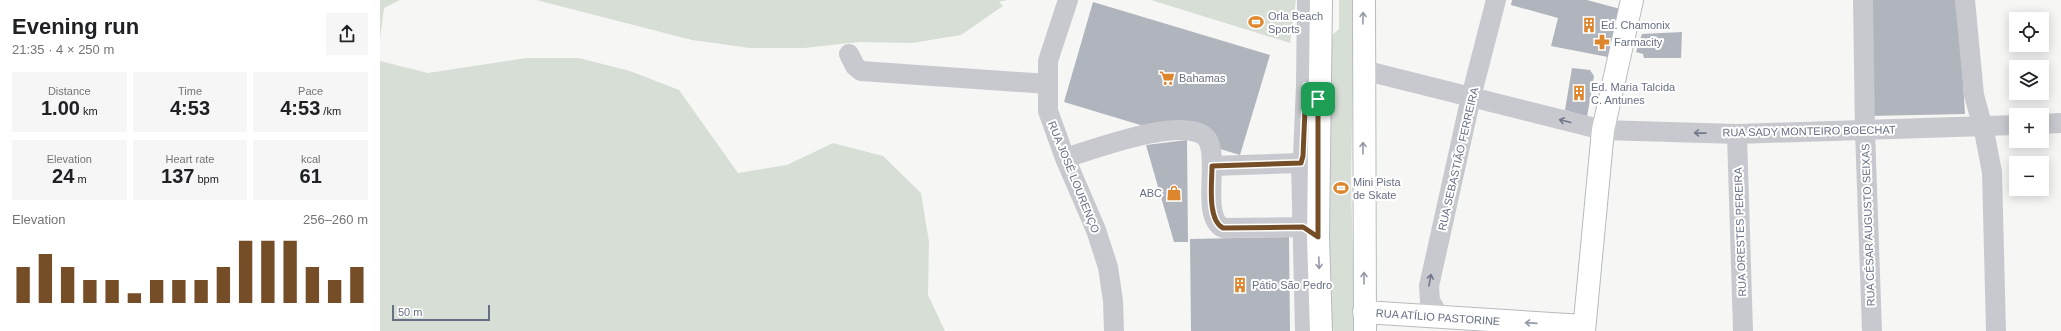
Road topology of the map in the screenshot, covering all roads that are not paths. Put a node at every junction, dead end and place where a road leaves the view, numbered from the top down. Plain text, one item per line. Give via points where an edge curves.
1 (1068, 0) edge
2 (1307, 0) edge
3 (1321, 0) edge
4 (1364, 0) edge
5 (1496, 0) edge
6 (1632, 0) edge
7 (1863, 0) edge
8 (1965, 0) edge
9 (849, 54) dead end
10 (1363, 70) junction
11 (1048, 84) junction
12 (1312, 92) junction
13 (1471, 97) junction
14 (2061, 123) edge
15 (2049, 124) edge
16 (2009, 125) edge
17 (1983, 127) junction
18 (1603, 130) junction
19 (1865, 131) junction
20 (1737, 134) junction
21 (1065, 158) junction
22 (1301, 163) junction
23 (1212, 166) junction
24 (1311, 232) junction
25 (1439, 316) junction
26 (1364, 322) edge
27 (1584, 329) edge
28 (1114, 331) edge
29 (1305, 331) edge
30 (1321, 331) edge
31 (1743, 331) edge
32 (1872, 331) edge
33 (1996, 331) edge

1 - 11 street, RUA JOSÉ LOURENÇO via 1048,61
2 - 12 street
3 - 12 main road
10 -> 4 main road
5 - 13 street, RUA SEBASTIÃO FERREIRA
6 - 18 main road
7 - 19 street, RUA CÉSAR AUGUSTO SEIXAS
8 - 17 street via 1974,95
9 - 11 street via 855,66 861,71
10 - 13 street, RUA SADY MONTEIRO BOECHAT
26 -> 10 main road
11 - 21 street, RUA JOSÉ LOURENÇO via 1048,111
12 - 22 street
12 - 24 main road
18 -> 13 street, RUA SADY MONTEIRO BOECHAT
25 -> 13 street, RUA SEBASTIÃO FERREIRA via 1430,301 1429,286
14 - 15 street
16 - 17 street, RUA SADY MONTEIRO BOECHAT
17 - 19 street, RUA SADY MONTEIRO BOECHAT
17 - 33 street via 1992,172
20 -> 18 street, RUA SADY MONTEIRO BOECHAT
18 - 27 main road
19 - 20 street, RUA SADY MONTEIRO BOECHAT
19 - 32 street, RUA CÉSAR AUGUSTO SEIXAS
20 - 31 street, RUA ORESTES PEREIRA
21 - 23 street via 1140,136 1185,129 1206,137 1211,150
21 - 28 street, RUA JOSÉ LOURENÇO via 1096,230 1108,267
22 - 23 street
22 - 24 street
23 - 24 street via 1212,199 1217,225 1223,228
24 - 29 street
24 -> 30 main road
25 - 26 main road, RUA ATÍLIO PASTORINE
27 -> 25 main road, RUA ATÍLIO PASTORINE

